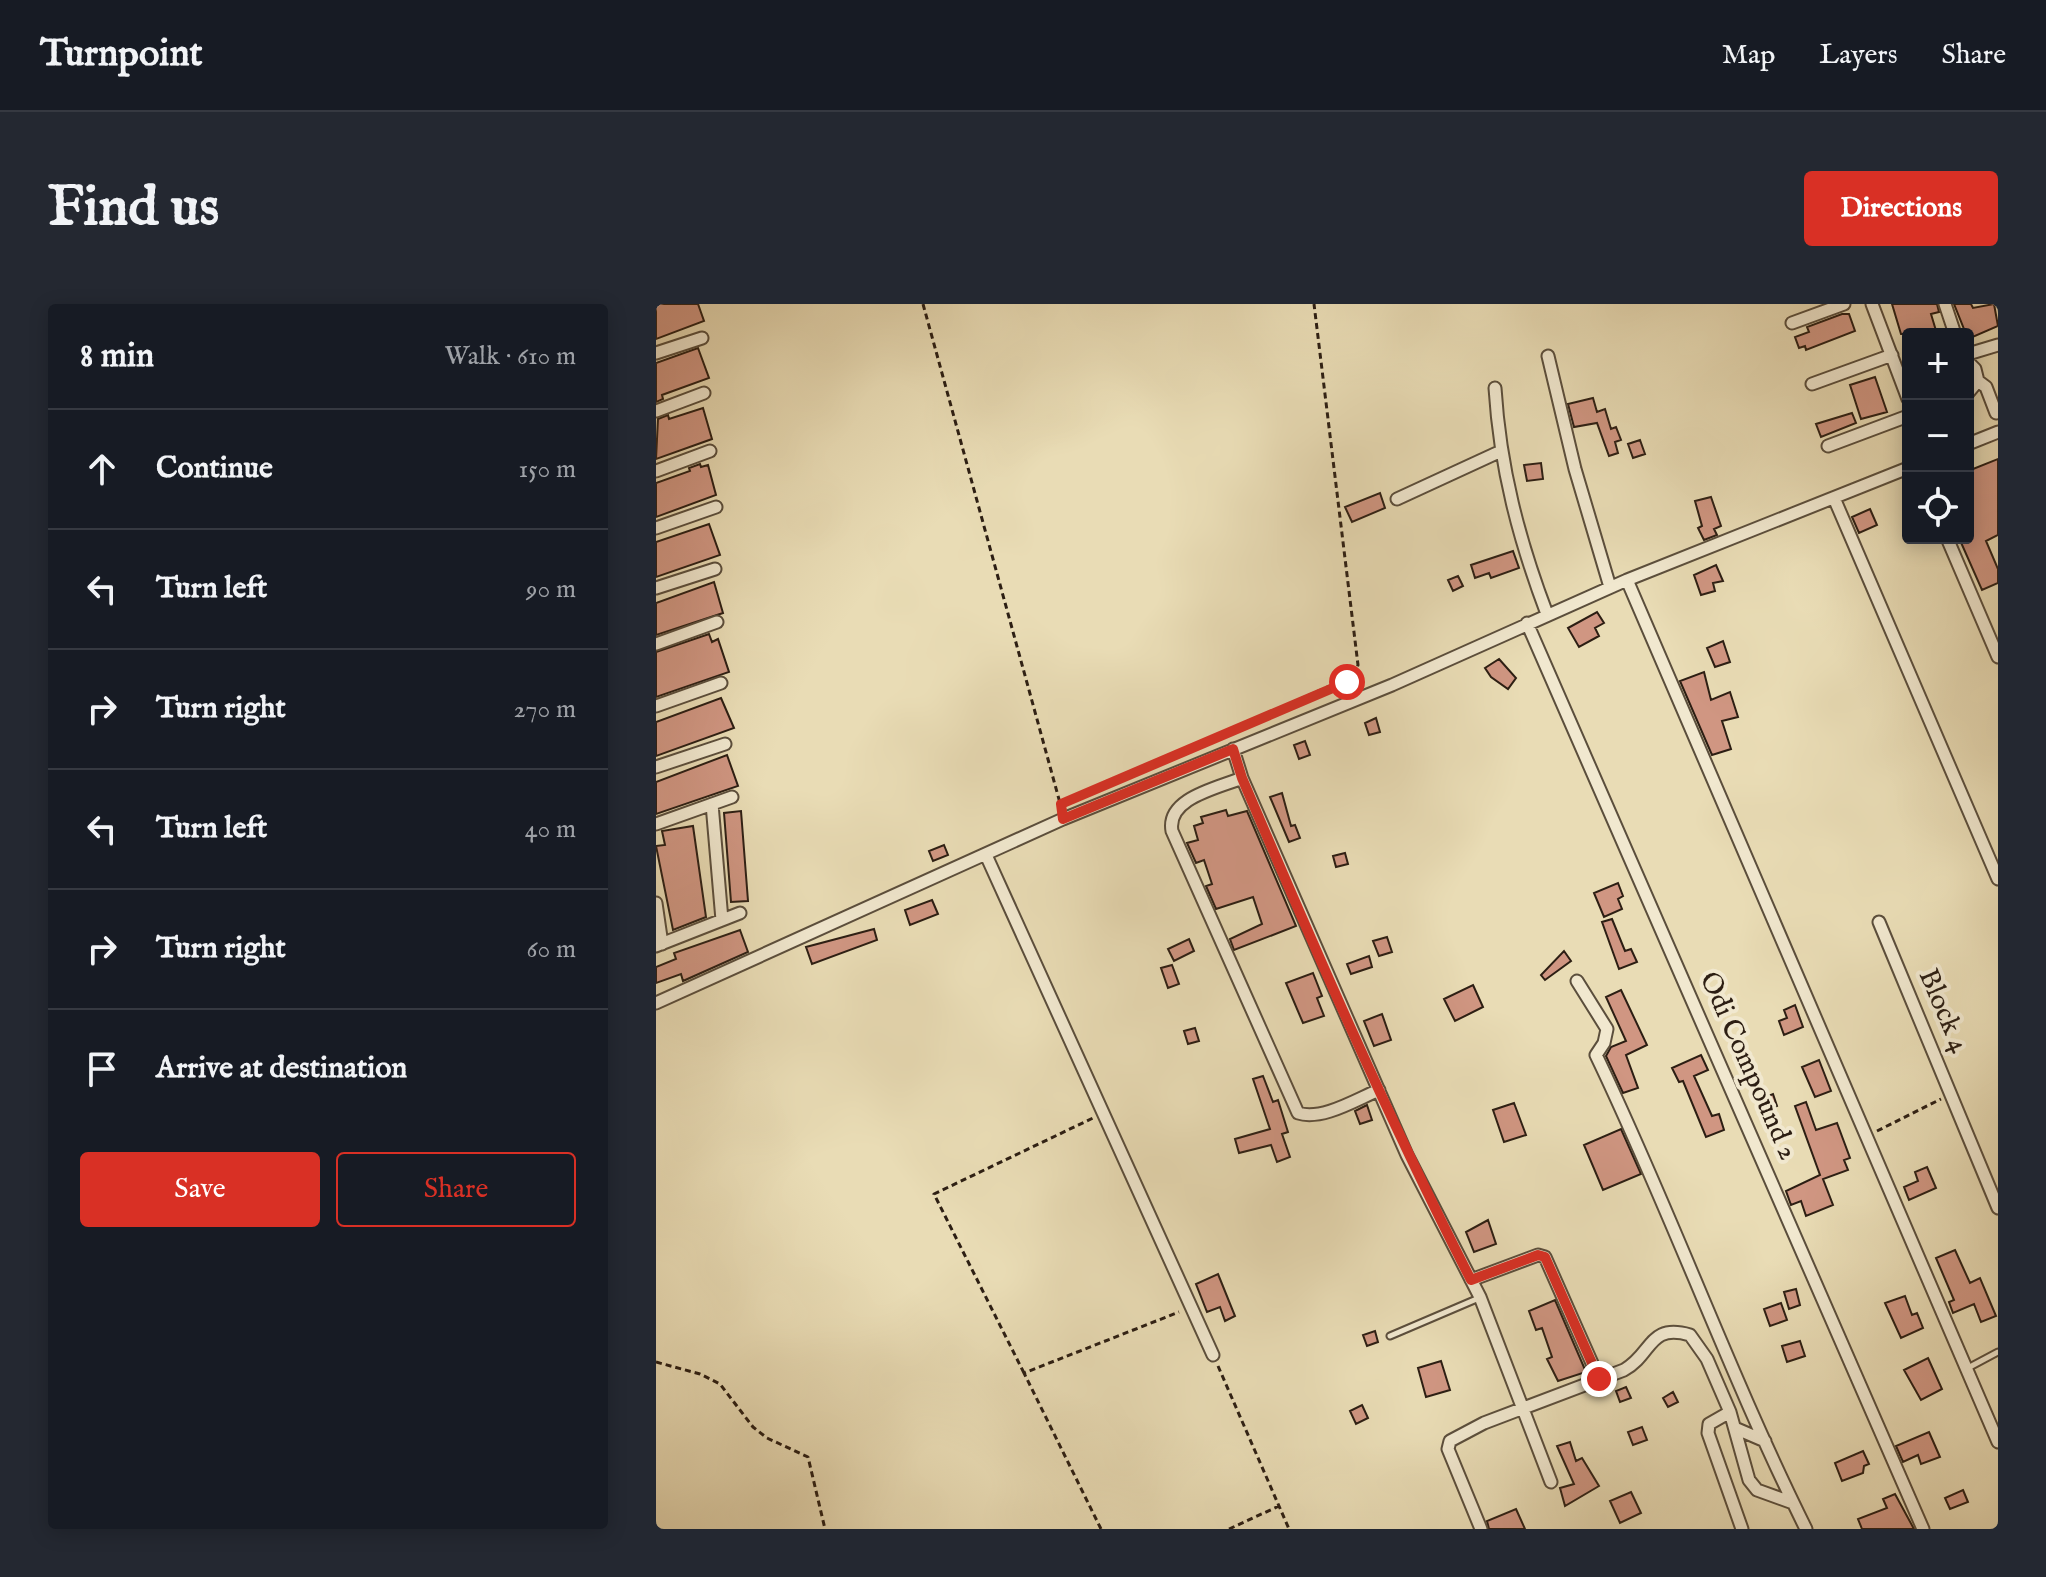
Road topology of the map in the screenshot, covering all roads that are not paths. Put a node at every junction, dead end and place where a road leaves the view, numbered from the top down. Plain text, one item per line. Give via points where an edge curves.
1 (1844, 304) edge
2 (1872, 304) edge
3 (1945, 304) edge
4 (1792, 323) dead end
5 (1953, 328) edge
6 (702, 338) dead end
7 (1998, 345) edge
8 (1974, 352) edge
9 (656, 353) edge
10 (1892, 355) junction
11 (1548, 356) dead end
12 (1974, 368) edge
13 (1978, 381) junction
14 (1902, 382) edge
15 (1812, 384) dead end
16 (1974, 386) edge
17 (1495, 388) dead end
18 (704, 393) dead end
19 (656, 411) edge
20 (1996, 413) edge
21 (1902, 418) edge
22 (1998, 432) edge
23 (1974, 442) edge
24 (1828, 446) dead end
25 (710, 451) dead end
26 (1499, 452) junction
27 (1902, 470) edge
28 (656, 471) edge
29 (1834, 498) junction
30 (1397, 499) dead end
31 (716, 507) dead end
32 (656, 528) edge
33 (1950, 544) edge
34 (715, 569) dead end
35 (1627, 580) junction
36 (1610, 587) junction
37 (656, 588) edge
38 (1547, 614) junction
39 (717, 622) dead end
40 (1527, 623) junction
41 (656, 644) edge
42 (1998, 657) edge
43 (721, 683) dead end
44 (656, 706) edge
45 (725, 744) dead end
46 (1233, 749) junction
47 (656, 767) edge
48 (1242, 778) junction
49 (732, 797) dead end
50 (712, 804) junction
51 (656, 824) edge
52 (986, 855) junction
53 (1998, 879) edge
54 (656, 903) edge
55 (740, 913) dead end
56 (722, 920) junction
57 (1879, 922) dead end
58 (659, 945) edge
59 (1577, 981) dead end
60 (656, 1003) edge
61 (1379, 1090) junction
62 (1998, 1208) edge
63 (1471, 1280) junction
64 (1480, 1297) junction
65 (1390, 1336) dead end
66 (1998, 1352) edge
67 (1213, 1355) road end
68 (1965, 1370) junction
69 (1599, 1379) junction
70 (1524, 1407) junction
71 (1730, 1412) junction
72 (1737, 1429) junction
73 (1765, 1441) junction
74 (1998, 1442) edge
75 (1551, 1482) dead end
76 (1793, 1503) junction
77 (1481, 1529) edge
78 (1742, 1529) edge
79 (1806, 1529) edge
80 (1923, 1529) edge

1 - 4 street
2 - 10 street
3 - 5 street
6 - 9 street
7 - 8 street
10 - 14 street
10 - 15 street
11 - 36 street
12 - 13 street
13 - 16 street
13 - 20 street via 1986,387
17 - 26 street
18 - 19 street
21 - 24 street
22 - 23 street
25 - 28 street
26 - 30 street
26 - 38 street
27 - 29 street
29 - 35 street
29 - 53 street
31 - 32 street
33 - 42 street
34 - 37 street
35 - 36 street
35 - 68 street
36 - 38 street
38 - 40 street
39 - 41 street
40 - 46 street
40 - 80 street, Odi Compound 2
43 - 44 street
45 - 47 street
46 - 48 street
46 - 52 street
48 - 61 street
48 - 61 street via 1188,800 1174,812 1170,820 1178,845 1298,1113 1323,1112
49 - 50 street
50 - 51 street
50 - 56 street
52 - 60 street
52 - 67 street
54 - 58 street
55 - 56 street
56 - 58 street
57 - 62 street, Block 4
59 - 73 street via 1607,1029 1596,1055
61 - 63 street
63 - 64 street
63 - 69 street via 1545,1257
64 - 65 lane
64 - 70 street
66 - 68 lane
68 - 74 street
69 - 70 street
69 - 71 street via 1632,1365 1655,1337 1679,1332 1696,1341
70 - 75 street
70 - 77 street via 1450,1441 1448,1449
71 - 72 street
71 - 78 street via 1709,1424 1708,1433
72 - 73 street
72 - 76 street via 1749,1480 1768,1496
73 - 76 street
76 - 79 street

